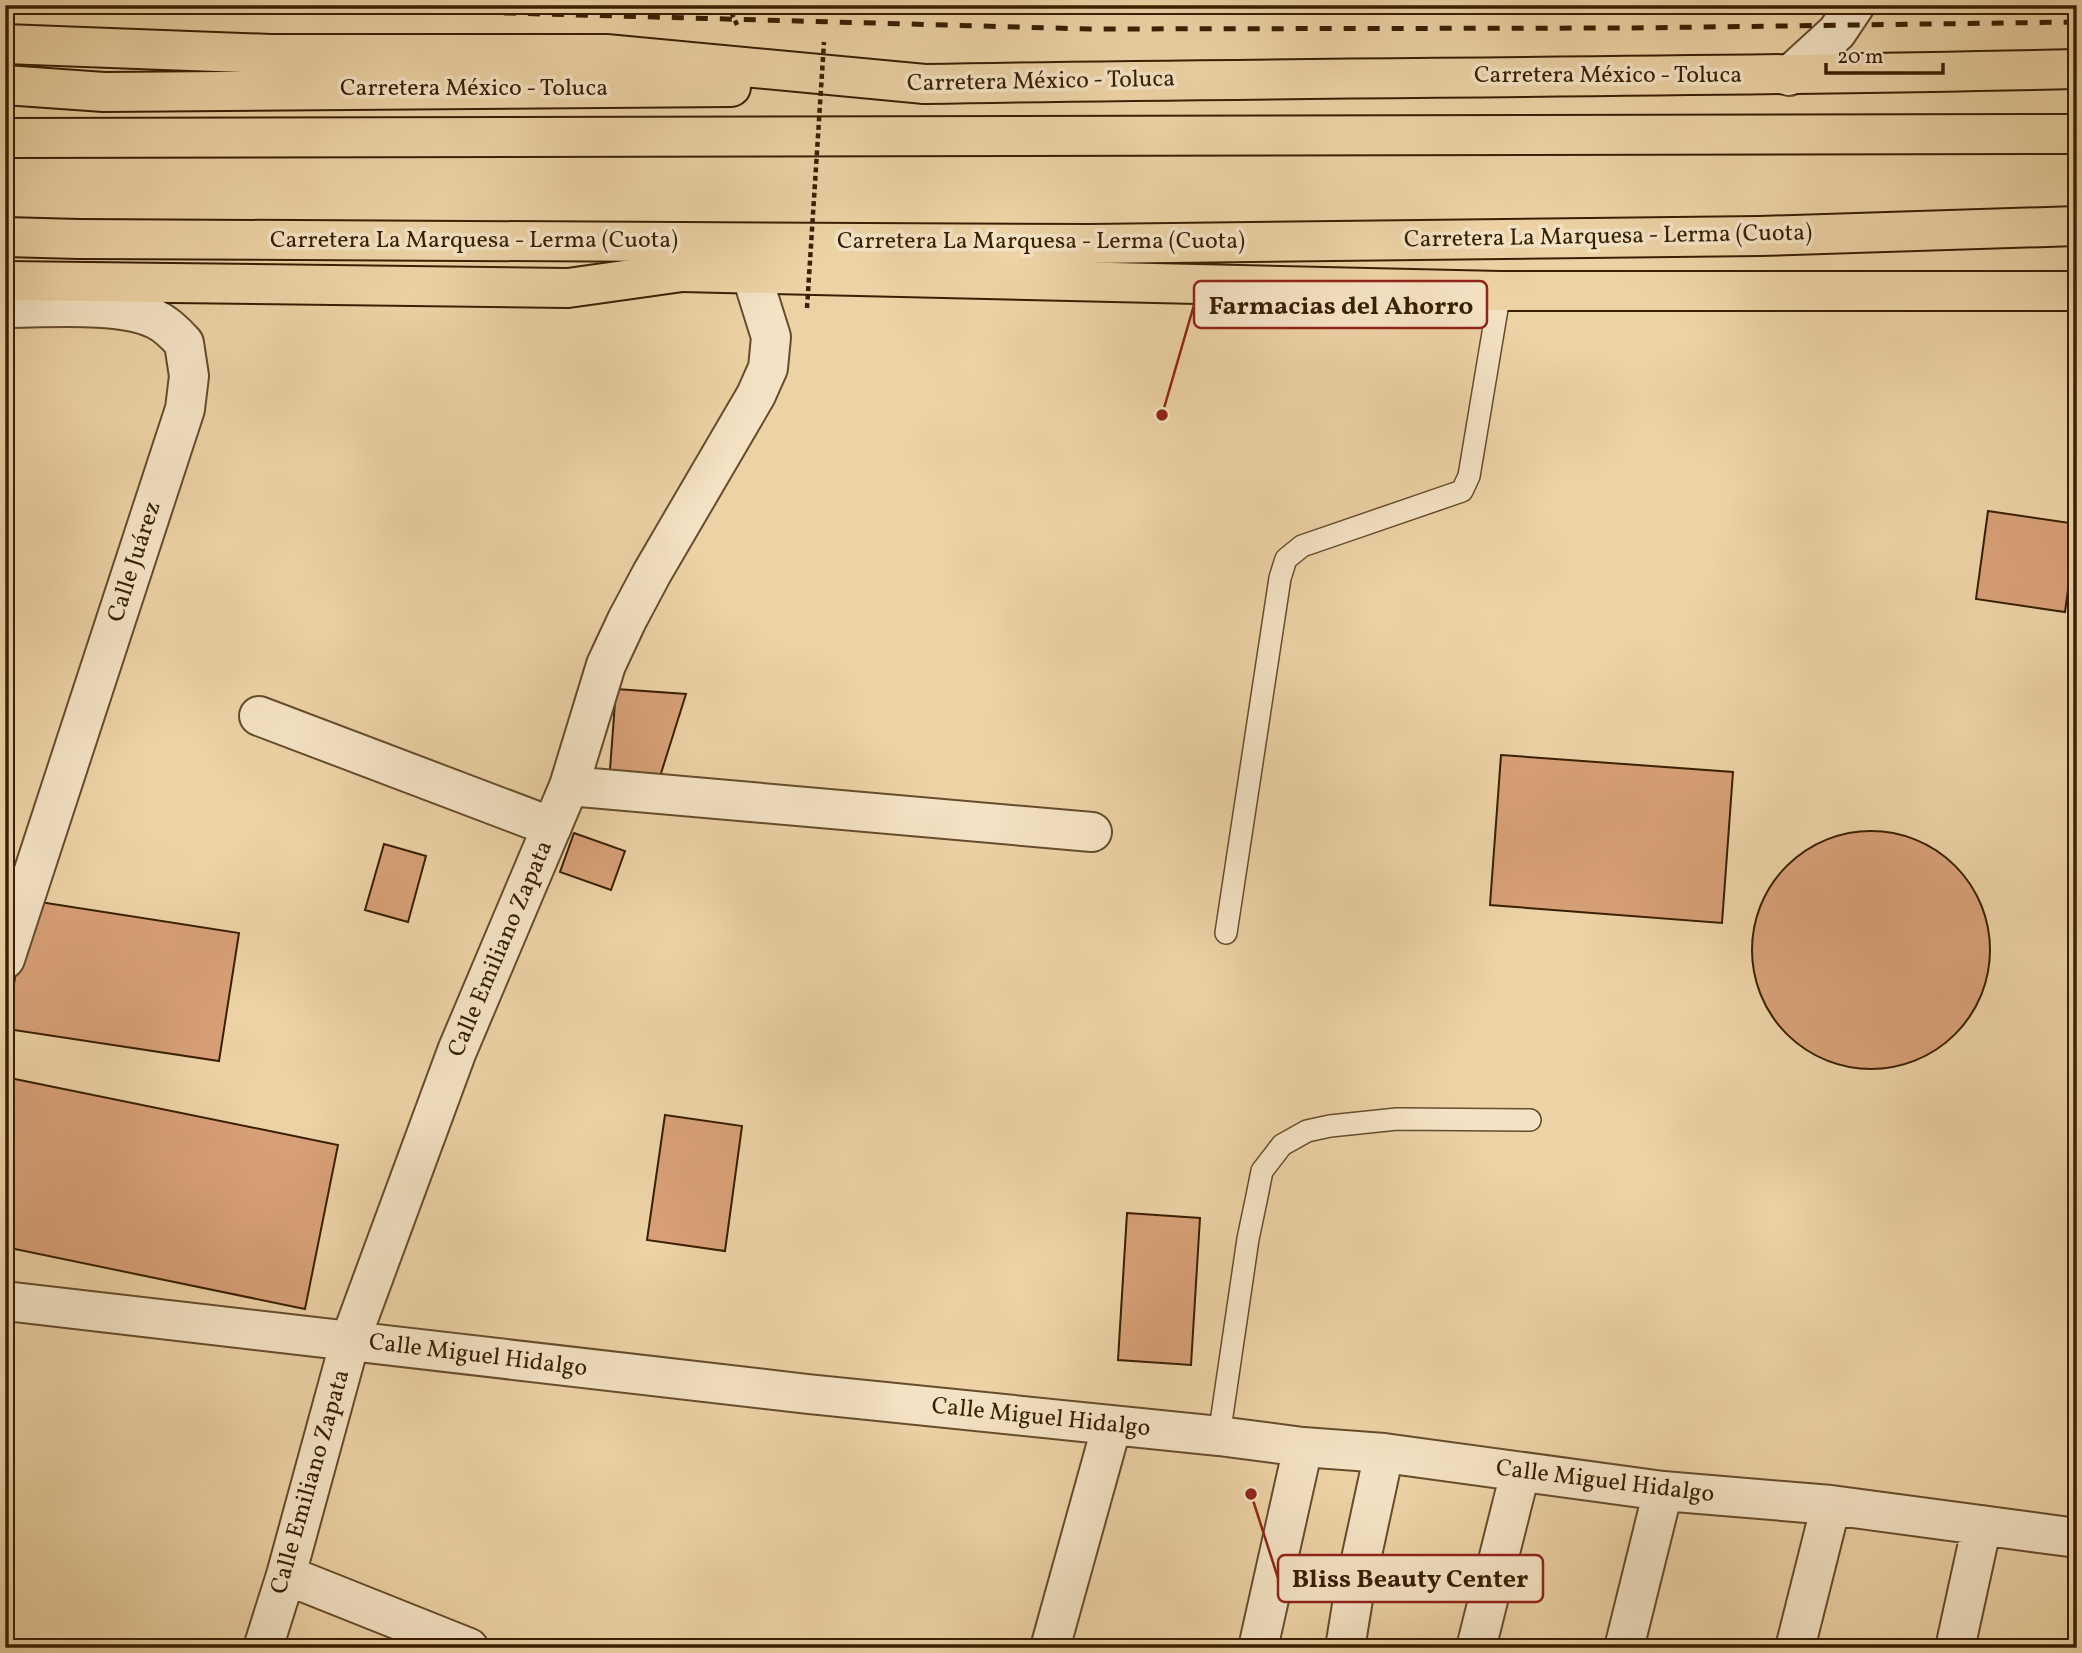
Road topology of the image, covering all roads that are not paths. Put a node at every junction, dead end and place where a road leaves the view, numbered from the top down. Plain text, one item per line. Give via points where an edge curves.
1 (1855, 5) edge
2 (5, 44) edge
3 (2077, 69) edge
4 (1789, 76) junction
5 (925, 84) junction
6 (5, 85) edge
7 (2077, 134) edge
8 (5, 138) edge
9 (2077, 226) edge
10 (5, 237) edge
11 (5, 266) edge
12 (682, 272) junction
13 (751, 273) junction
14 (5, 281) edge
15 (1500, 291) junction
16 (2077, 291) edge
17 (5, 308) edge
18 (259, 716) dead end
19 (569, 786) junction
20 (552, 827) junction
21 (1092, 832) dead end
22 (1226, 933) dead end
23 (5, 959) edge
24 (1530, 1120) dead end
25 (5, 1301) edge
26 (350, 1341) junction
27 (1112, 1425) junction
28 (1219, 1436) junction
29 (1303, 1447) junction
30 (1384, 1454) junction
31 (1520, 1474) junction
32 (1663, 1491) junction
33 (1831, 1505) junction
34 (1982, 1525) junction
35 (2077, 1538) edge
36 (286, 1574) junction
37 (262, 1648) edge
38 (469, 1648) edge
39 (1051, 1648) edge
40 (1258, 1648) edge
41 (1345, 1648) edge
42 (1476, 1648) edge
43 (1624, 1648) edge
44 (1795, 1648) edge
45 (1955, 1648) edge

1 - 4 street via 1837,32
2 - 5 main road via 271,54 606,54
3 - 4 main road, Carretera México - Toluca
4 - 5 main road, Carretera México - Toluca
5 - 6 main road, Carretera México - Toluca via 103,92
7 - 8 main road
9 - 10 main road, Carretera La Marquesa - Lerma (Cuota) via 1760,236 1090,244
11 - 12 main road
12 - 13 main road
12 - 14 main road via 568,288
13 - 15 main road
13 - 19 street, Calle Emiliano Zapata via 771,337 768,368 626,620 606,665
15 - 16 main road
15 - 22 lane via 1469,476 1462,491 1302,546 1286,559
17 - 23 street, Calle Juárez via 112,309 157,319 184,343 189,376 185,409
18 - 20 street
19 - 20 street, Calle Emiliano Zapata
19 - 21 street
20 - 26 street, Calle Emiliano Zapata via 457,1051
24 - 28 lane via 1357,1123 1307,1131 1282,1145 1262,1171
25 - 26 street, Calle Miguel Hidalgo
26 - 27 street, Calle Miguel Hidalgo
26 - 36 street, Calle Emiliano Zapata
27 - 28 street, Calle Miguel Hidalgo
27 - 39 street
28 - 29 street, Calle Miguel Hidalgo
29 - 30 street, Calle Miguel Hidalgo
29 - 40 street
30 - 31 street, Calle Miguel Hidalgo
30 - 41 street
31 - 32 street, Calle Miguel Hidalgo
31 - 42 street
32 - 33 street, Calle Miguel Hidalgo
32 - 43 street
33 - 34 street, Calle Miguel Hidalgo
33 - 44 street
34 - 35 street, Calle Miguel Hidalgo
34 - 45 street
36 - 37 street, Calle Emiliano Zapata
36 - 38 street

